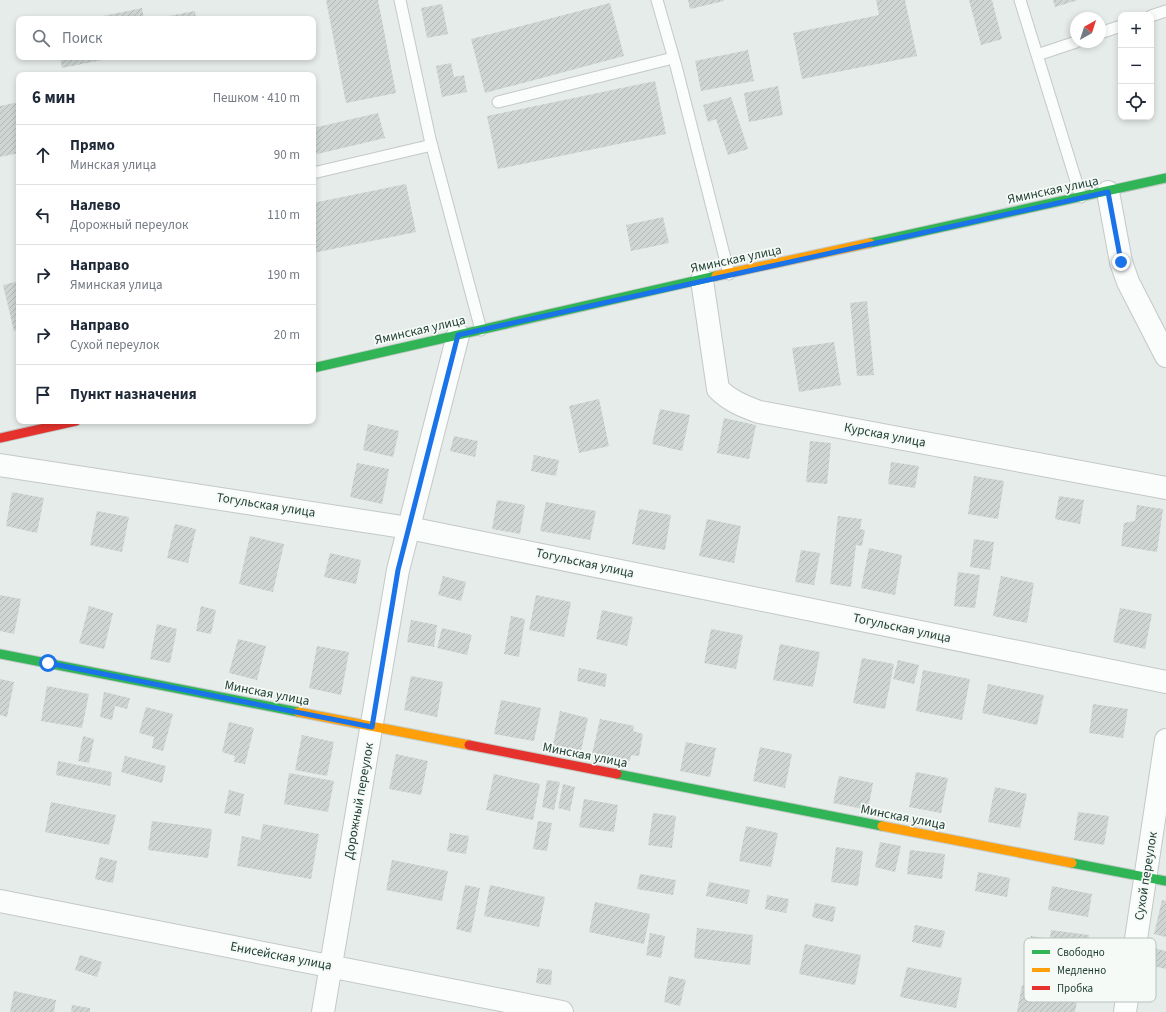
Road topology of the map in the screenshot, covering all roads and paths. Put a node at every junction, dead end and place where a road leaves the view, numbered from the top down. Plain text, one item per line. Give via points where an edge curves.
1 (400, 0) edge
2 (657, 0) edge
3 (1020, 0) edge
4 (1166, 11) edge
5 (1154, 15) edge
6 (1118, 27) edge
7 (1106, 31) edge
8 (1070, 44) edge
9 (1037, 55) junction
10 (673, 58) junction
11 (498, 102) dead end
12 (432, 145) junction
13 (316, 172) edge
14 (1166, 178) edge
15 (1108, 192) junction
16 (1081, 197) junction
17 (729, 274) junction
18 (702, 280) junction
19 (481, 330) junction
20 (458, 335) junction
21 (1166, 356) edge
22 (316, 367) edge
23 (63, 424) edge
24 (0, 438) edge
25 (0, 465) edge
26 (1166, 488) edge
27 (409, 528) junction
28 (0, 654) edge
29 (1166, 682) edge
30 (372, 727) junction
31 (1166, 740) edge
32 (1156, 879) edge
33 (0, 901) edge
34 (1142, 938) edge
35 (331, 966) junction
36 (1127, 1002) edge
37 (323, 1012) edge
38 (562, 1012) edge
39 (1125, 1012) edge

1 - 12 lane
2 - 10 lane
3 - 9 lane
4 - 5 lane
6 - 7 lane
8 - 9 lane
9 - 16 lane
10 - 11 lane
10 - 17 lane
12 - 13 lane
12 - 19 lane
14 - 15 street, Яминская улица
15 - 16 street, Яминская улица
15 - 21 street via 1121,262 1138,303
16 - 17 street, Яминская улица
17 - 18 street, Яминская улица
18 - 19 street, Яминская улица
18 - 26 street, Курская улица via 718,389 727,398 742,406 759,412
19 - 20 street, Яминская улица
20 - 22 street, Яминская улица
20 - 27 street, Дорожный переулок
23 - 24 street
25 - 27 street, Тогульская улица
27 - 29 street, Тогульская улица
27 - 30 street, Дорожный переулок via 398,570
28 - 30 street, Минская улица
30 - 32 street, Минская улица
30 - 35 street, Дорожный переулок
31 - 32 street, Сухой переулок
32 - 34 street, Сухой переулок
33 - 35 street, Енисейская улица
35 - 37 street, Дорожный переулок
35 - 38 street, Енисейская улица
36 - 39 street, Сухой переулок

